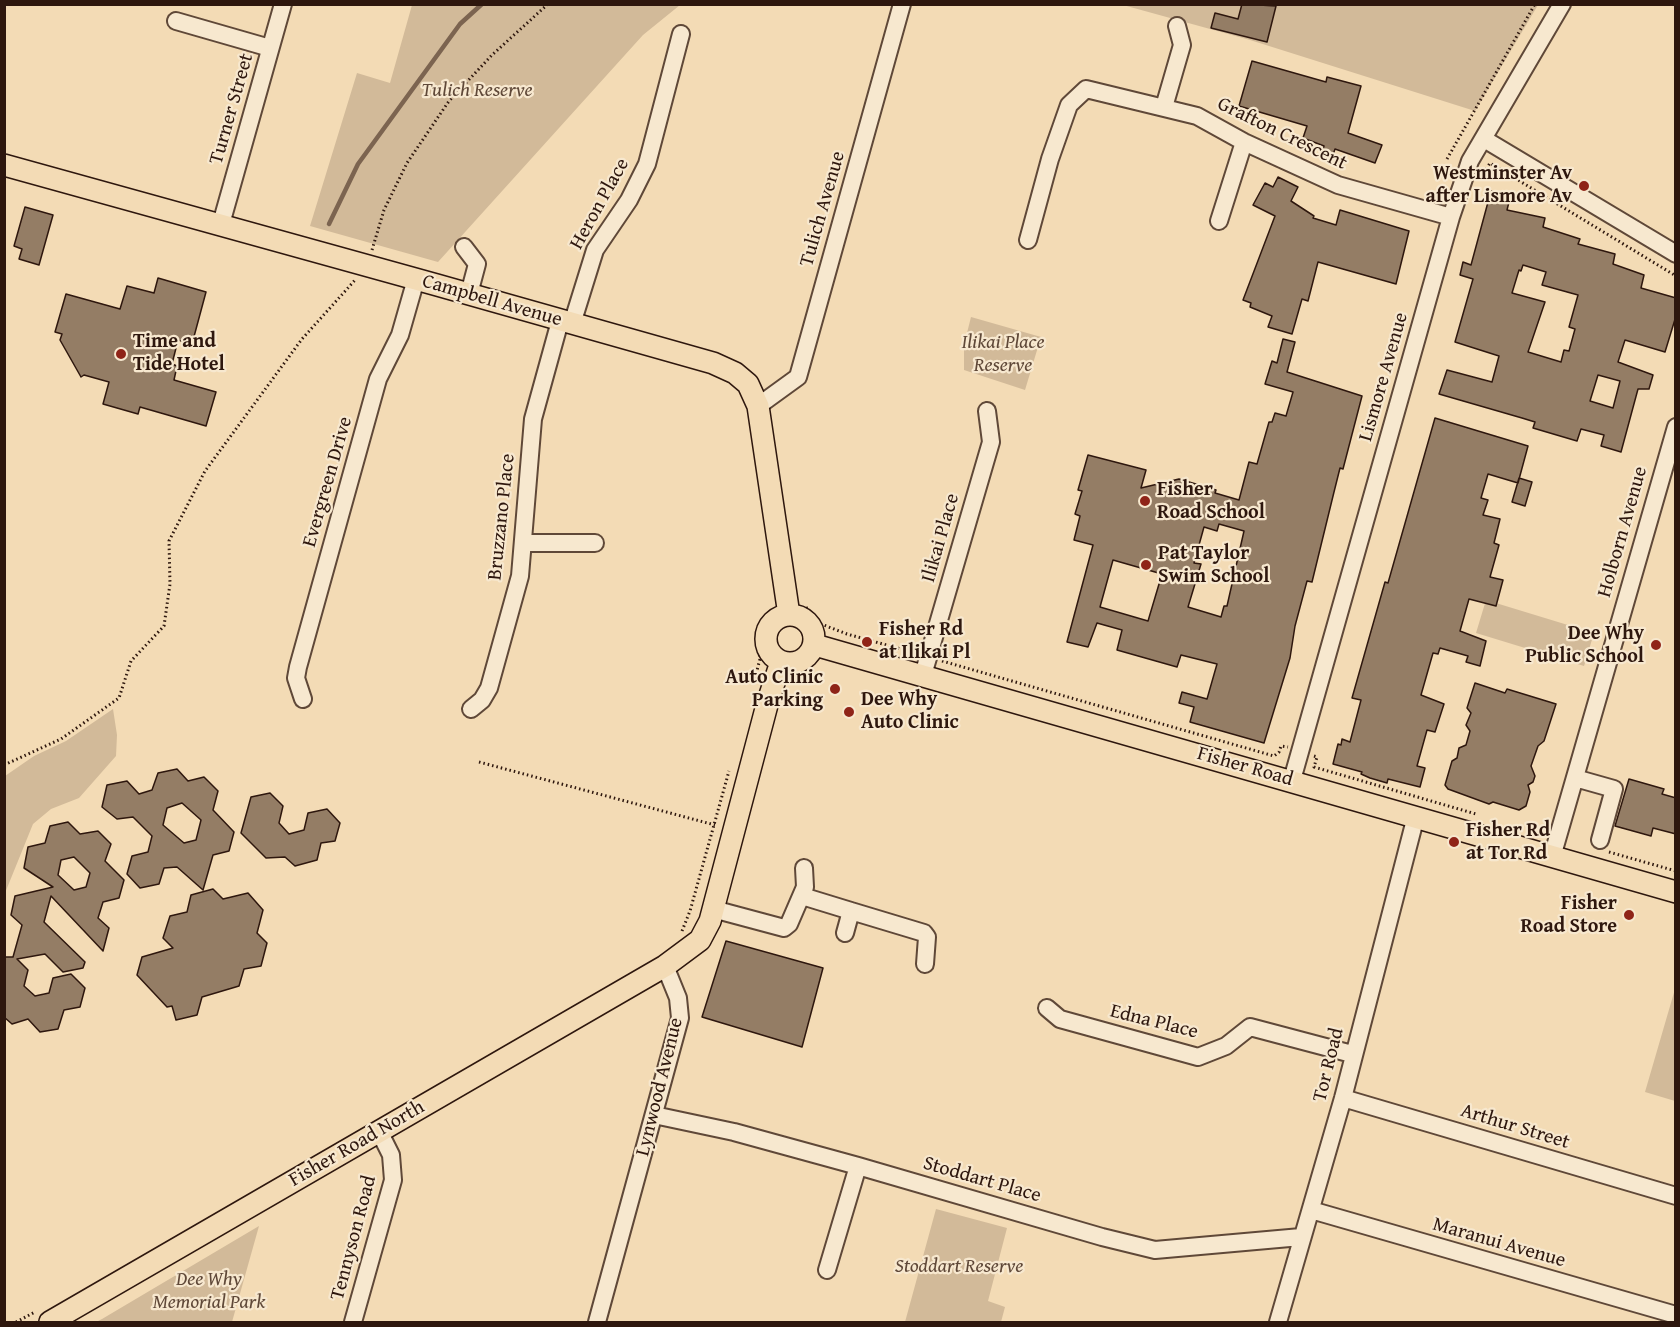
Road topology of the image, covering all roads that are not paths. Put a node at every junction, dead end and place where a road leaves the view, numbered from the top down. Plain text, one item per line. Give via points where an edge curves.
1 (283, 4) edge
2 (902, 4) edge
3 (1562, 4) edge
4 (176, 21) dead end
5 (1177, 26) dead end
6 (681, 34) dead end
7 (270, 48) junction
8 (1164, 107) junction
9 (1484, 139) junction
10 (1244, 142) junction
11 (4, 165) edge
12 (1451, 217) junction
13 (1219, 221) dead end
14 (221, 224) junction
15 (1028, 240) dead end
16 (464, 246) dead end
17 (1676, 254) edge
18 (416, 279) junction
19 (469, 294) junction
20 (566, 323) junction
21 (758, 405) junction
22 (987, 411) dead end
23 (1676, 427) edge
24 (524, 543) junction
25 (595, 543) dead end
26 (797, 609) junction
27 (814, 645) junction
28 (781, 662) junction
29 (926, 666) junction
30 (303, 699) dead end
31 (471, 709) dead end
32 (1575, 778) junction
33 (1292, 780) junction
34 (1416, 816) junction
35 (1604, 846) road end
36 (1552, 857) junction
37 (804, 868) dead end
38 (1676, 892) edge
39 (801, 896) junction
40 (713, 909) junction
41 (851, 911) junction
42 (845, 933) dead end
43 (925, 964) dead end
44 (665, 966) junction
45 (1047, 1008) dead end
46 (1352, 1054) junction
47 (1343, 1098) junction
48 (654, 1115) junction
49 (380, 1131) junction
50 (858, 1166) junction
51 (1676, 1196) edge
52 (1311, 1210) junction
53 (1301, 1237) junction
54 (827, 1270) dead end
55 (1676, 1316) edge
56 (50, 1323) edge
57 (353, 1323) edge
58 (597, 1323) edge
59 (1278, 1323) edge

1 - 7 street, Turner Street
2 - 21 street, Tulich Avenue via 798,377
3 - 9 street, Lismore Avenue
4 - 7 street
5 - 8 street via 1182,45
6 - 20 street, Heron Place via 647,164 629,200 595,250
7 - 14 street, Turner Street
8 - 10 street, Grafton Crescent via 1197,116
8 - 15 street, Grafton Crescent via 1086,90 1069,105
9 - 12 street, Lismore Avenue via 1470,161
9 - 17 street
10 - 12 street, Grafton Crescent via 1338,185
10 - 13 street
11 - 14 main road, Campbell Avenue
12 - 33 street, Lismore Avenue
14 - 18 main road, Campbell Avenue
16 - 19 street via 477,264
18 - 19 main road, Campbell Avenue
18 - 30 street, Evergreen Drive via 400,335 378,379 298,667 296,678
19 - 20 main road, Campbell Avenue
20 - 21 main road, Campbell Avenue via 725,368 743,378
20 - 24 street, Bruzzano Place via 533,419
21 - 26 main road, Campbell Avenue
22 - 29 street, Ilikai Place via 991,442
23 - 32 street, Holborn Avenue
24 - 25 street
24 - 31 street, Bruzzano Place via 520,576 489,688
26 - 27 main road via 814,632
26 - 28 main road via 774,621 766,635 769,652
27 - 28 main road via 812,652 798,663
27 - 29 main road, Fisher Road
28 - 40 main road
29 - 33 main road, Fisher Road
32 - 35 street via 1614,789
32 - 36 street, Holborn Avenue
33 - 34 main road, Fisher Road
34 - 36 main road, Fisher Road
34 - 46 street, Tor Road
36 - 38 main road, Fisher Road
37 - 39 street
39 - 40 street via 784,928
39 - 41 street
40 - 44 main road via 699,940
41 - 42 street
41 - 43 street via 924,933
44 - 48 street, Lynwood Avenue via 678,998 680,1018
44 - 49 main road, Fisher Road North
45 - 46 street, Edna Place via 1060,1019 1198,1057 1226,1046 1250,1027
46 - 47 street, Tor Road
47 - 51 street, Arthur Street
47 - 52 street, Tor Road
48 - 50 street, Stoddart Place
48 - 58 street, Lynwood Avenue
49 - 56 main road, Fisher Road North
49 - 57 street, Tennyson Road via 392,1155 393,1180
50 - 53 street, Stoddart Place via 1155,1250
50 - 54 street
52 - 53 street, Tor Road
52 - 55 street, Maranui Avenue
53 - 59 street, Tor Road

